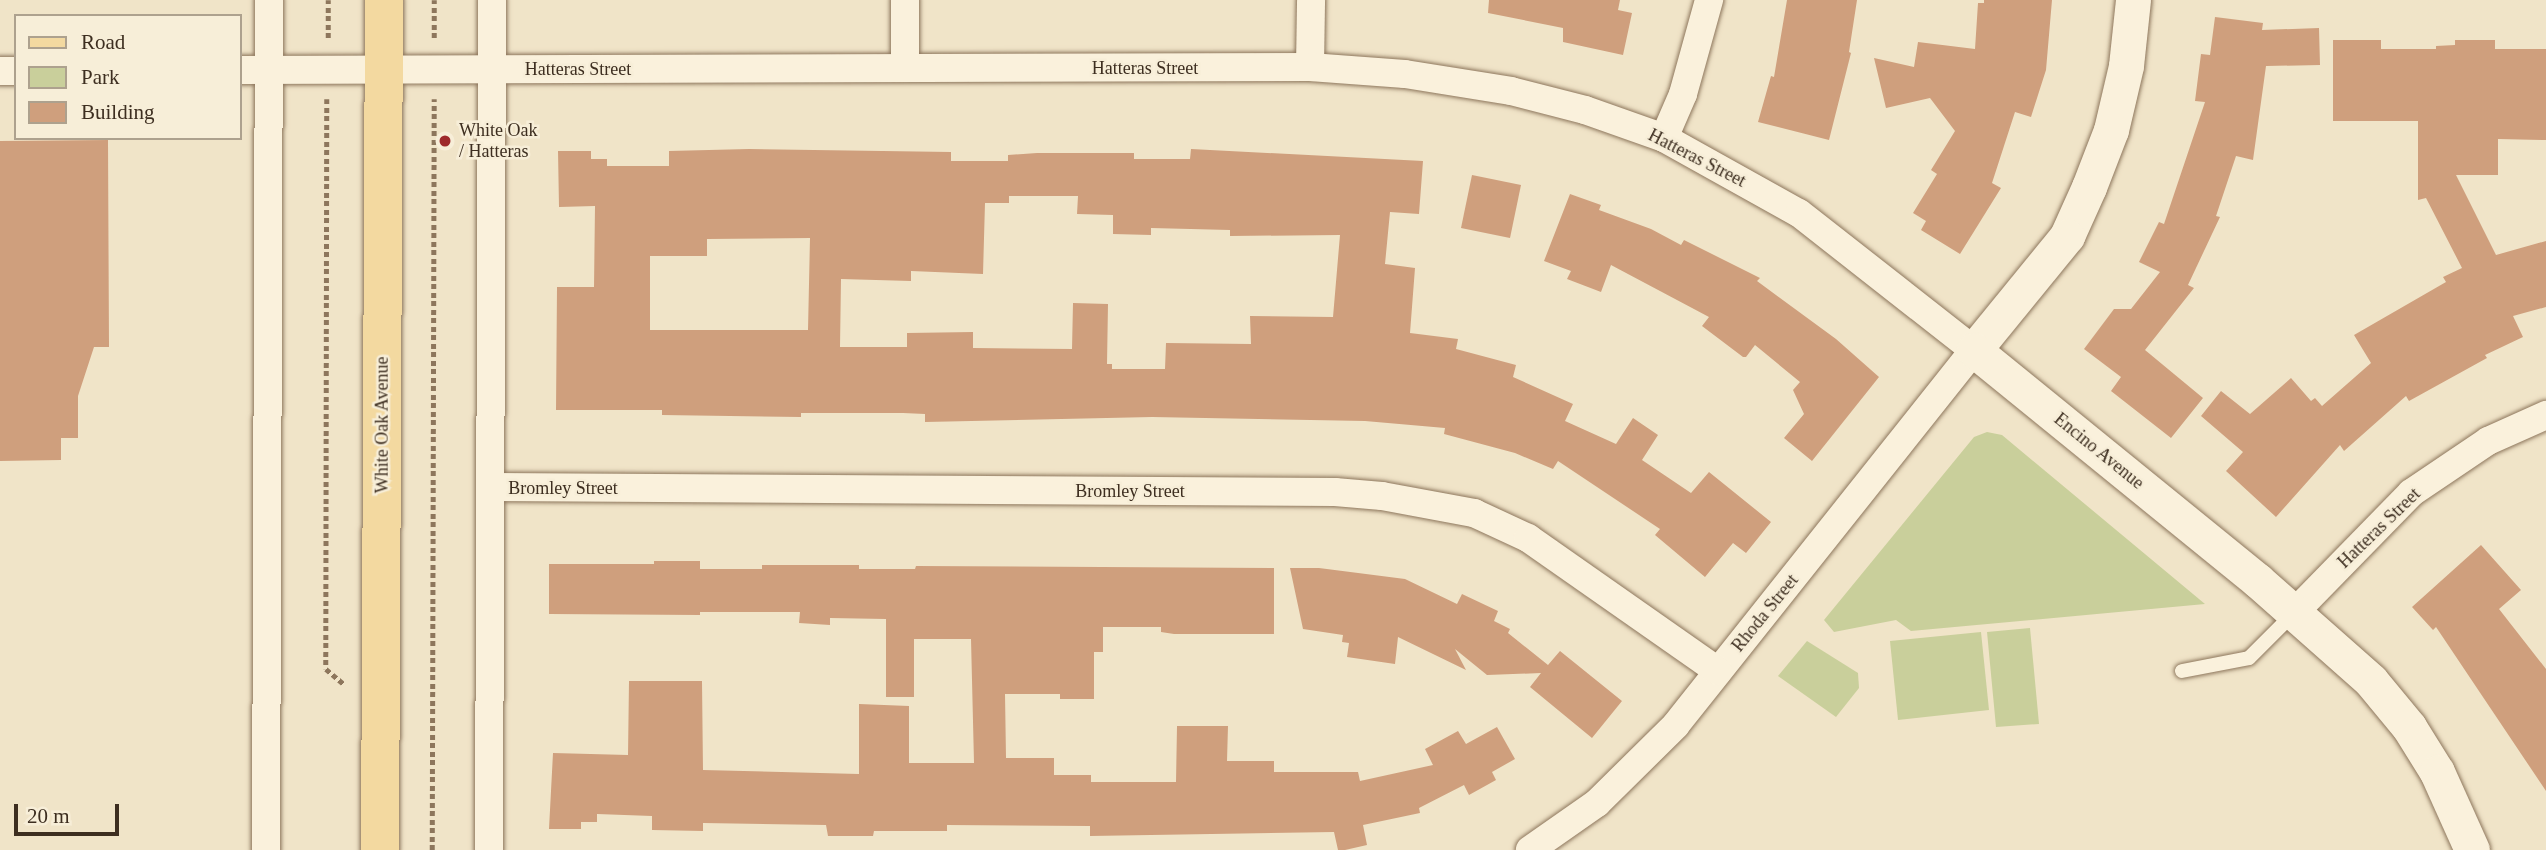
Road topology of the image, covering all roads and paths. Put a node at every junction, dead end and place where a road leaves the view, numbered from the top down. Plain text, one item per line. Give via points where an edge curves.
1 (269, 0) edge
2 (328, 0) edge
3 (384, 0) edge
4 (434, 0) edge
5 (492, 0) edge
6 (905, 0) edge
7 (1311, 0) edge
8 (1709, 0) edge
9 (2133, 0) edge
10 (328, 25) dead end
11 (434, 26) dead end
12 (1310, 67) junction
13 (905, 68) junction
14 (492, 69) junction
15 (242, 70) edge
16 (268, 70) junction
17 (384, 70) junction
18 (434, 113) dead end
19 (327, 114) dead end
20 (1664, 138) junction
21 (1974, 350) junction
22 (2546, 415) edge
23 (493, 487) junction
24 (2295, 612) junction
25 (1718, 671) junction
26 (2182, 671) dead end
27 (380, 715) junction
28 (266, 850) edge
29 (380, 850) edge
30 (432, 850) edge
31 (489, 850) edge
32 (1530, 850) edge
33 (2472, 850) edge

1 - 16 street
2 - 10 path
3 - 17 main road, White Oak Avenue
4 - 11 path
5 - 14 street
6 - 13 street
7 - 12 street
8 - 20 street via 1683,94
9 - 21 street via 2111,130 2067,236
12 - 13 street, Hatteras Street
12 - 20 street, Hatteras Street via 1405,74 1511,91 1585,110
13 - 14 street, Hatteras Street
14 - 17 street, Hatteras Street
14 - 23 street
15 - 16 street, Hatteras Street
16 - 17 street, Hatteras Street
16 - 28 street
17 - 27 main road, White Oak Avenue
18 - 30 path
19 - 27 path via 326,668
20 - 21 street, Hatteras Street via 1799,213
21 - 24 street, Encino Avenue
21 - 25 street, Rhoda Street
22 - 24 street, Hatteras Street via 2488,441 2411,493
23 - 25 street, Bromley Street via 1335,492 1381,496 1474,513 1528,538
23 - 31 street
24 - 26 lane via 2249,658
24 - 33 street, Encino Avenue via 2371,681 2409,727 2437,772
25 - 32 street, Rhoda Street via 1676,725 1597,803
27 - 29 main road, White Oak Avenue

